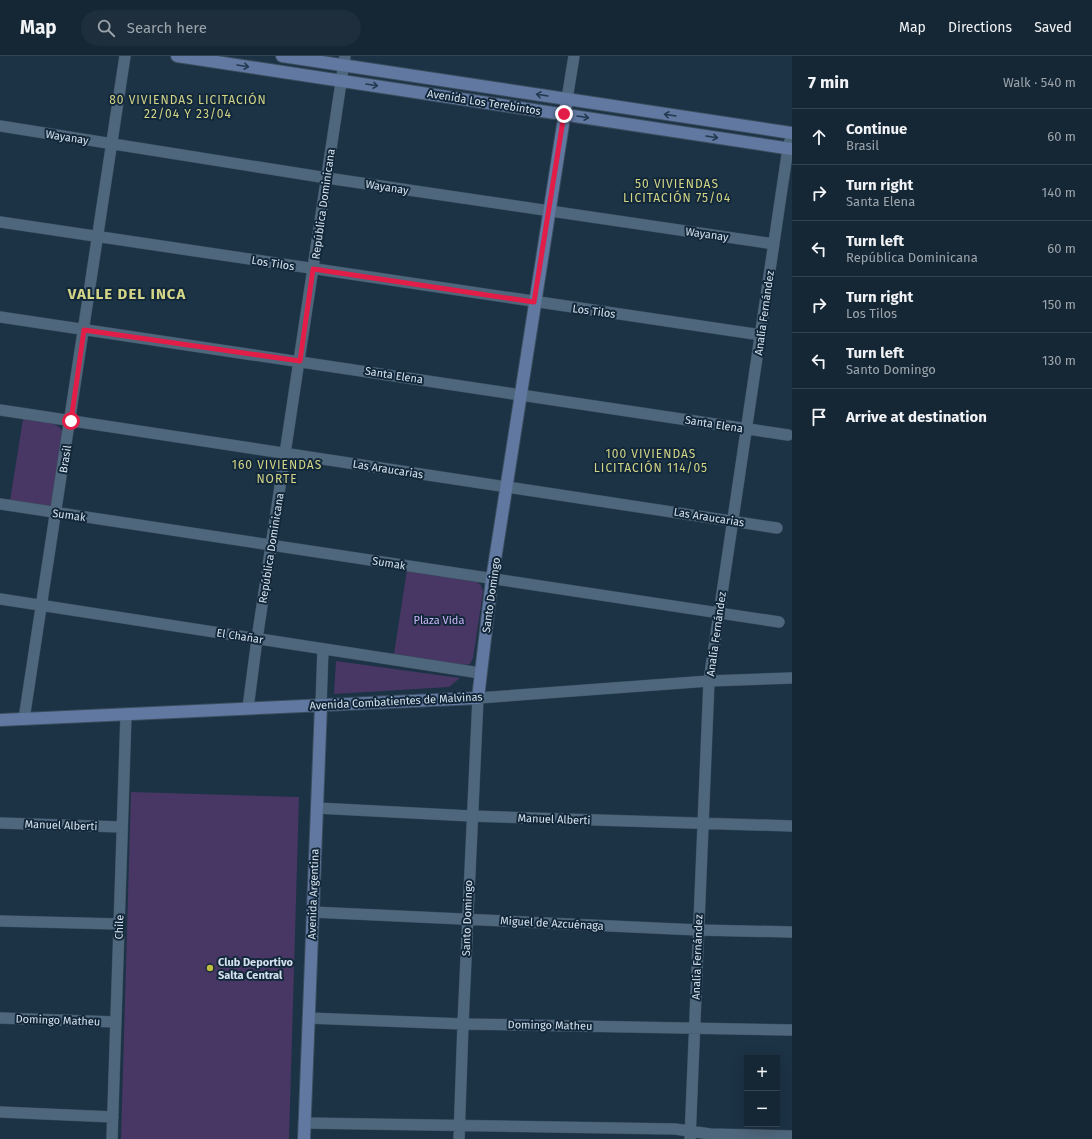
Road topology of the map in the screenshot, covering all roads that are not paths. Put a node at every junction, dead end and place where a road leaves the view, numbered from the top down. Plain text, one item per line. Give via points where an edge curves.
1 (126, 56) edge
2 (177, 56) edge
3 (282, 56) edge
4 (574, 56) edge
5 (344, 61) edge
6 (341, 81) junction
7 (567, 99) junction
8 (564, 114) junction
9 (0, 126) edge
10 (792, 133) edge
11 (112, 143) junction
12 (790, 148) edge
13 (326, 178) junction
14 (549, 211) junction
15 (0, 222) edge
16 (99, 236) junction
17 (774, 244) junction
18 (313, 269) junction
19 (534, 302) junction
20 (0, 317) edge
21 (84, 330) junction
22 (760, 335) junction
23 (300, 361) junction
24 (520, 395) junction
25 (0, 410) edge
26 (71, 421) junction
27 (747, 429) junction
28 (788, 435) dead end
29 (286, 453) junction
30 (507, 487) junction
31 (0, 504) edge
32 (56, 513) junction
33 (733, 521) junction
34 (777, 528) dead end
35 (271, 545) junction
36 (492, 579) junction
37 (0, 599) edge
38 (42, 605) junction
39 (719, 613) junction
40 (778, 622) dead end
41 (257, 639) junction
42 (323, 649) junction
43 (480, 673) junction
44 (792, 678) edge
45 (709, 681) junction
46 (478, 698) junction
47 (321, 706) junction
48 (248, 708) junction
49 (126, 714) junction
50 (24, 719) junction
51 (0, 720) edge
52 (317, 808) junction
53 (471, 816) junction
54 (0, 823) edge
55 (703, 824) junction
56 (792, 826) edge
57 (122, 827) junction
58 (312, 912) junction
59 (467, 919) junction
60 (0, 921) edge
61 (119, 924) junction
62 (698, 930) junction
63 (792, 932) edge
64 (0, 1018) edge
65 (308, 1018) junction
66 (116, 1022) junction
67 (463, 1024) junction
68 (695, 1027) junction
69 (792, 1030) edge
70 (0, 1112) edge
71 (113, 1117) junction
72 (304, 1123) junction
73 (460, 1126) junction
74 (691, 1135) edge
75 (792, 1136) edge
76 (112, 1139) edge
77 (304, 1139) edge
78 (460, 1139) edge

1 - 11 street, Brasil
2 -> 6 street, Avenida Los Terebintos
3 - 5 street, Avenida Los Terebintos
4 - 7 street, Santo Domingo
5 - 6 street, República Dominicana
7 -> 5 street, Avenida Los Terebintos
6 -> 8 street, Avenida Los Terebintos
6 - 13 street, República Dominicana
7 - 8 street, Santo Domingo
10 -> 7 street, Avenida Los Terebintos
8 -> 12 street, Avenida Los Terebintos
8 - 14 street, Santo Domingo
9 - 11 street, Wayanay
10 - 12 street, Analía Fernández
11 - 13 street, Wayanay
11 - 16 street, Brasil
12 - 17 street, Analía Fernández
13 - 14 street, Wayanay
13 - 18 street, República Dominicana
14 - 17 street, Wayanay
14 - 19 street, Santo Domingo
15 - 16 street, Los Tilos
16 - 18 street, Los Tilos
16 - 21 street, Brasil
17 - 22 street, Analía Fernández
18 - 19 street, Los Tilos
18 - 23 street, República Dominicana
19 - 22 street, Los Tilos
19 - 24 street, Santo Domingo
20 - 21 street, Santa Elena
21 - 23 street, Santa Elena
21 - 26 street, Brasil
22 - 27 street, Analía Fernández
23 - 24 street, Santa Elena
23 - 29 street, República Dominicana
24 - 27 street, Santa Elena
24 - 30 street, Santo Domingo
25 - 26 street, Las Araucarias
26 - 29 street, Las Araucarias
26 - 32 street, Brasil
27 - 28 street, Santa Elena
27 - 33 street, Analía Fernández
29 - 30 street, Las Araucarias
29 - 35 street, República Dominicana
30 - 33 street, Las Araucarias
30 - 36 street, Santo Domingo
31 - 32 street, Sumak
32 - 35 street, Sumak
32 - 38 street, Brasil
33 - 34 street, Las Araucarias
33 - 39 street, Analía Fernández
35 - 36 street, Sumak
35 - 41 street, República Dominicana
36 - 39 street, Sumak
36 - 43 street, Santo Domingo
37 - 38 street, El Chañar
38 - 41 street, El Chañar
38 - 50 street, Brasil
39 - 40 street, Sumak
39 - 45 street, Analía Fernández
41 - 42 street, El Chañar
41 - 48 street, República Dominicana
42 - 43 street, El Chañar
42 - 47 street, Avenida Argentina
43 - 46 street, Santo Domingo
44 - 45 street, Avenida Combatientes de Malvinas
45 - 46 street, Avenida Combatientes de Malvinas
45 - 55 street, Analía Fernández
46 - 47 street, Avenida Combatientes de Malvinas
46 - 53 street, Santo Domingo
47 - 48 street, Avenida Combatientes de Malvinas
47 - 52 street, Avenida Argentina
48 - 49 street, Avenida Combatientes de Malvinas
49 - 50 street, Avenida Combatientes de Malvinas
49 - 57 street, Chile
50 - 51 street, Avenida Combatientes de Malvinas
52 - 53 street, Manuel Alberti
52 - 58 street, Avenida Argentina
53 - 55 street, Manuel Alberti
53 - 59 street, Santo Domingo
54 - 57 street, Manuel Alberti
55 - 56 street, Manuel Alberti
55 - 62 street, Analía Fernández
57 - 61 street, Chile
58 - 59 street, Miguel de Azcuénaga
58 - 65 street, Avenida Argentina
59 - 62 street, Miguel de Azcuénaga
59 - 67 street, Santo Domingo
60 - 61 street
61 - 66 street, Chile
62 - 63 street, Miguel de Azcuénaga
62 - 68 street, Analía Fernández
64 - 66 street, Domingo Matheu
65 - 67 street, Domingo Matheu
65 - 72 street, Avenida Argentina
66 - 71 street, Chile
67 - 68 street, Domingo Matheu
67 - 73 street, Santo Domingo
68 - 69 street, Domingo Matheu
68 - 74 street, Analía Fernández
70 - 71 street
71 - 76 street, Chile
72 - 73 street
72 - 77 street, Avenida Argentina
73 - 74 street via 675,1129
73 - 78 street, Santo Domingo
74 - 75 street

